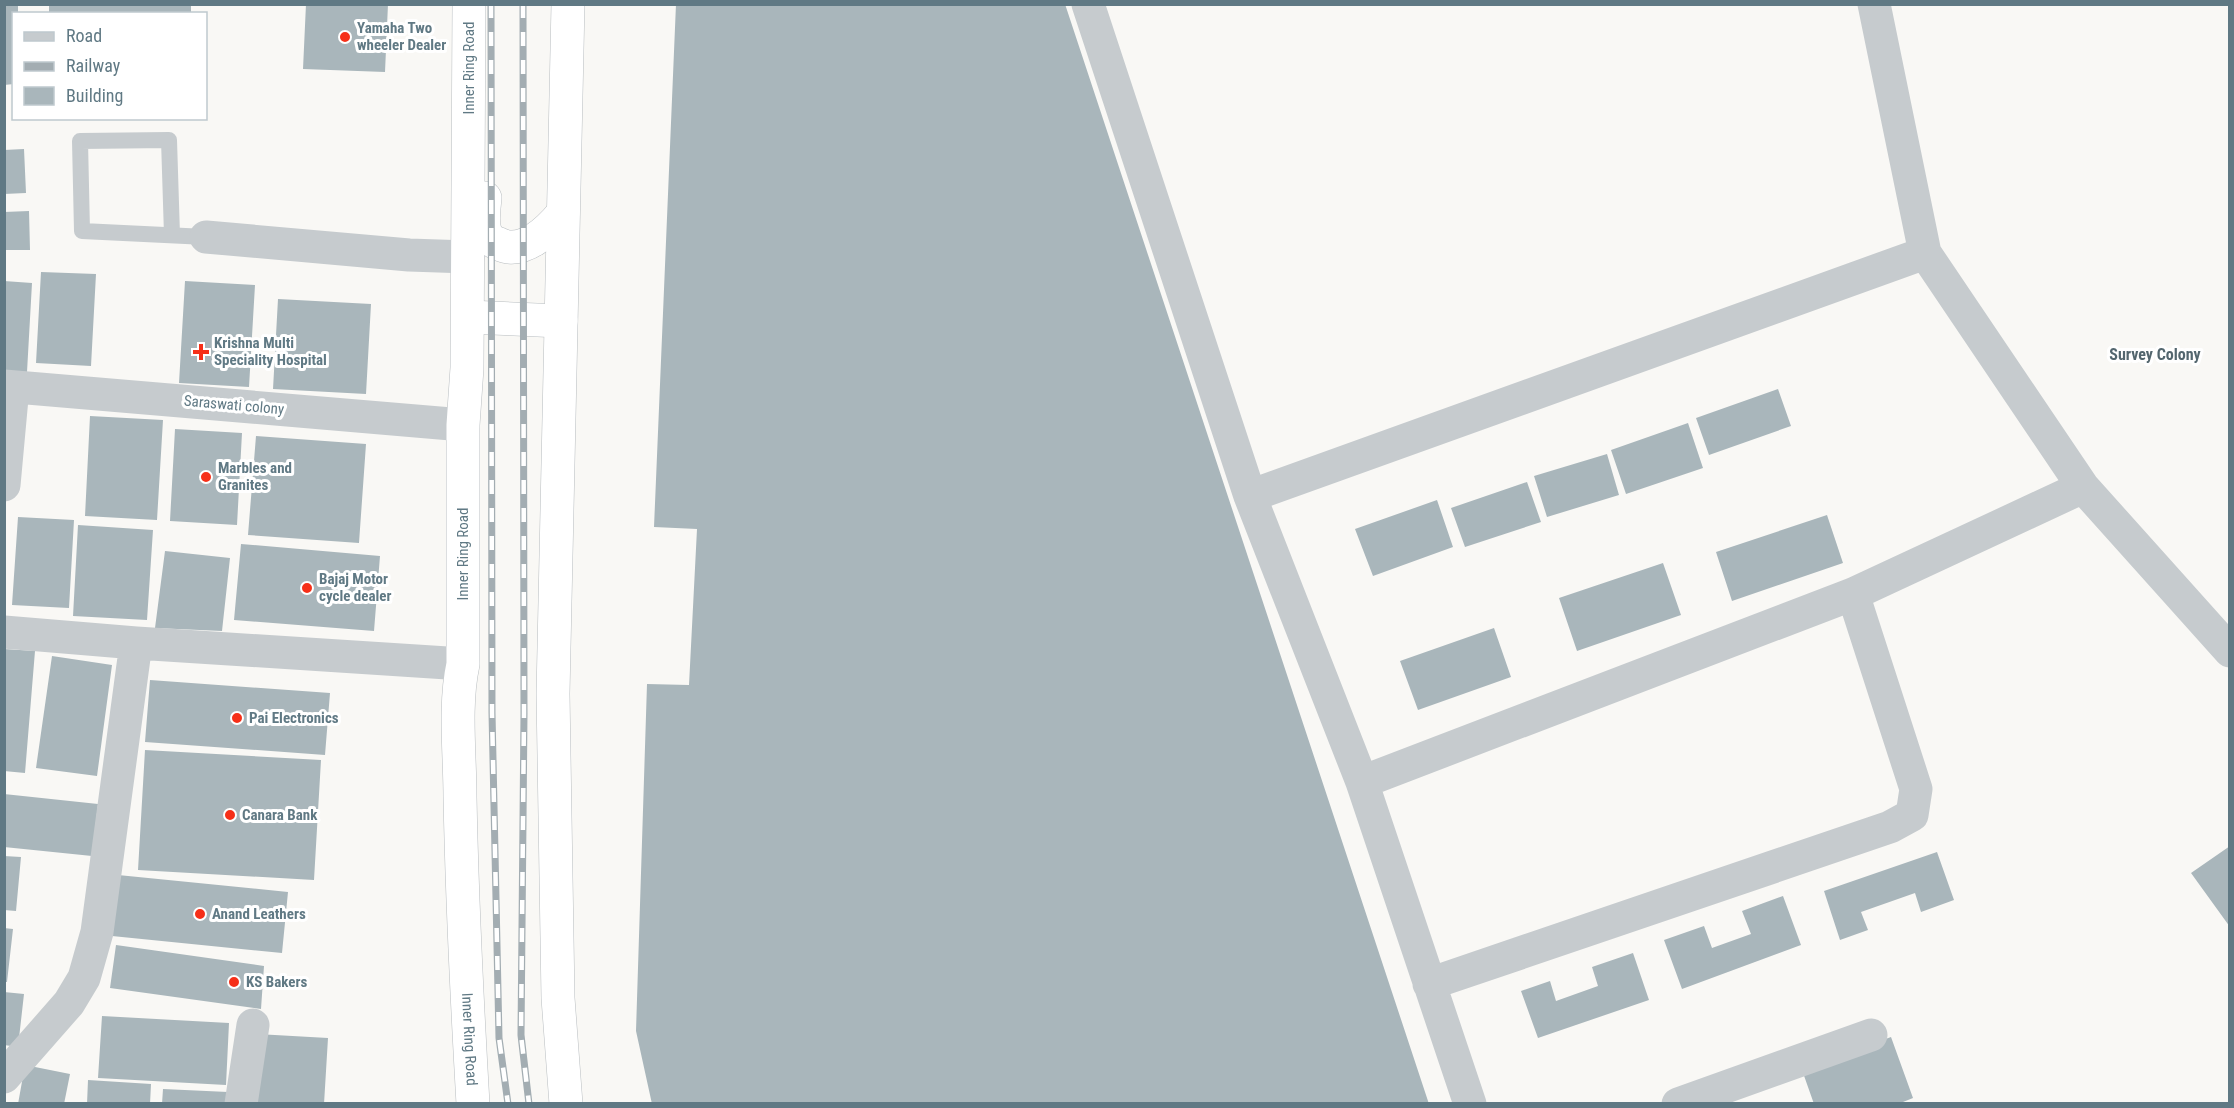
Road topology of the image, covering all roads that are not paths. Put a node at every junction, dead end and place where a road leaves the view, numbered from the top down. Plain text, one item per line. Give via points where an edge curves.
1 (470, 4) edge
2 (568, 4) edge
3 (1088, 4) edge
4 (1874, 4) edge
5 (468, 148) junction
6 (563, 213) junction
7 (172, 235) junction
8 (206, 237) joint
9 (1925, 253) junction
10 (468, 257) junction
11 (468, 318) junction
12 (561, 321) junction
13 (9, 386) edge
14 (463, 425) junction
15 (4, 484) edge
16 (2083, 487) junction
17 (1250, 496) junction
18 (1853, 594) junction
19 (4, 632) edge
20 (136, 643) junction
21 (2229, 651) edge
22 (463, 664) junction
23 (1362, 782) junction
24 (1430, 984) junction
25 (253, 1025) dead end
26 (1871, 1035) dead end
27 (4, 1077) edge
28 (241, 1104) edge
29 (473, 1104) edge
30 (566, 1104) edge
31 (1470, 1104) edge
32 (1678, 1104) edge

1 - 5 highway, Inner Ring Road
2 - 6 highway
3 - 17 street
4 - 9 street
5 - 6 highway via 484,164 484,231 496,243 519,246 546,232
5 - 10 highway, Inner Ring Road
6 - 12 highway
7 - 7 lane via 82,231 80,141 169,140
7 - 8 lane
8 - 10 street
9 - 16 street
9 - 17 street
10 - 11 highway, Inner Ring Road
11 - 12 highway
11 - 14 highway, Inner Ring Road
12 - 30 highway via 553,694 558,998
13 - 14 street, Saraswati colony
13 - 15 street
14 - 22 highway, Inner Ring Road
16 - 18 street
16 - 21 street
17 - 23 street
18 - 23 street
18 - 24 street via 1916,789 1912,815 1890,827
19 - 20 street
20 - 22 street
20 - 27 street via 97,932 84,978 69,1004
22 - 29 highway, Inner Ring Road via 459,731 462,899
23 - 24 street
24 - 31 street
25 - 28 street
26 - 32 street

